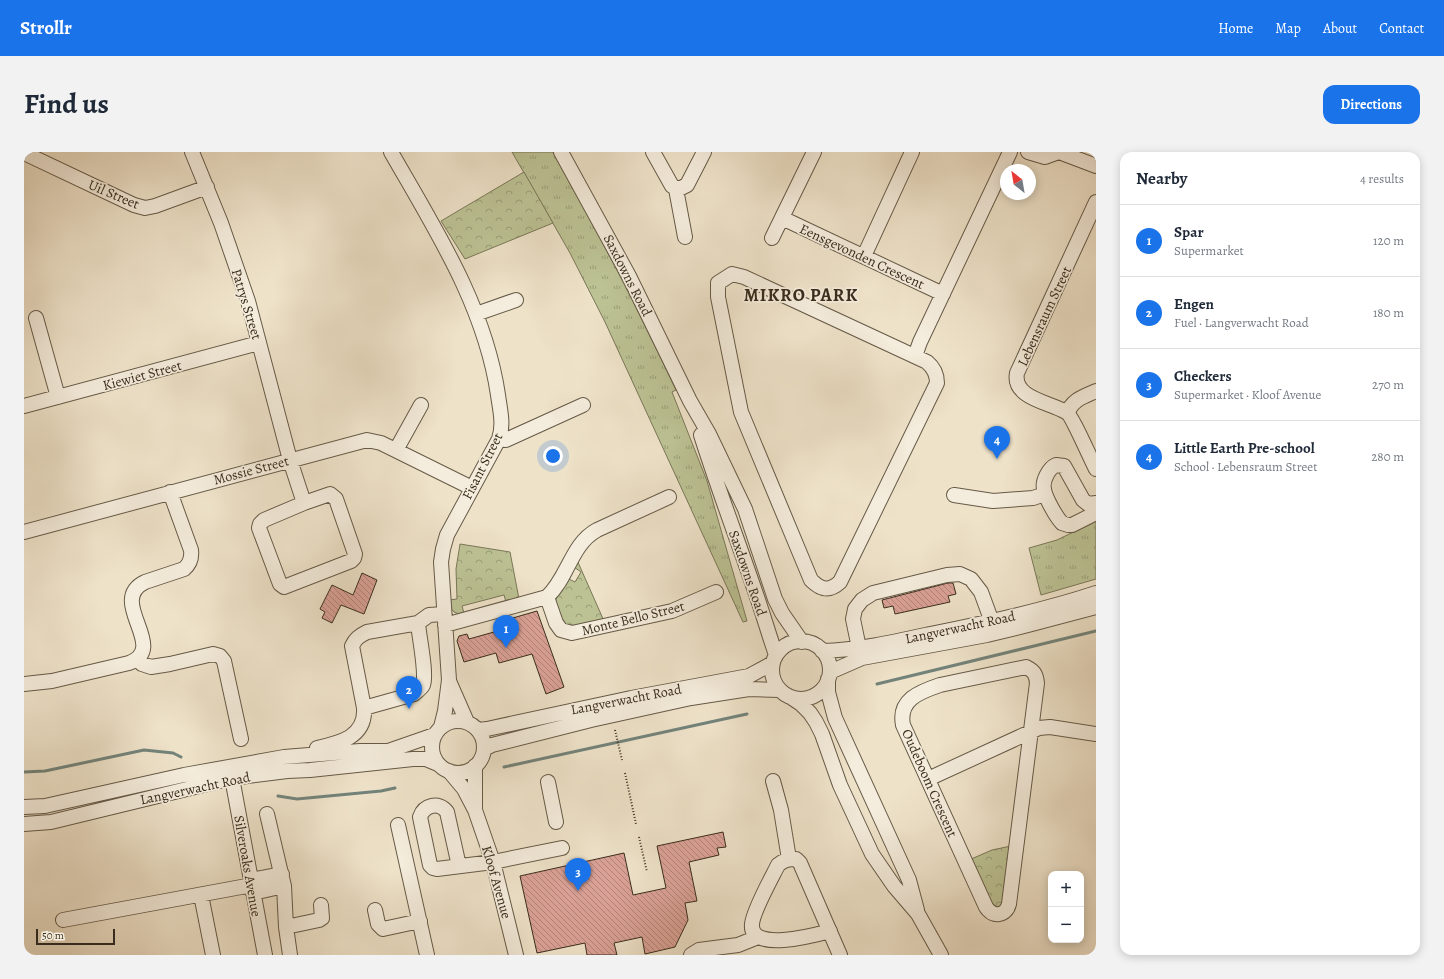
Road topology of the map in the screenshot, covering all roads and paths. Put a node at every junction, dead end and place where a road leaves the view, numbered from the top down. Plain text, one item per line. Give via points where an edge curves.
1 (192, 152) edge
2 (391, 152) edge
3 (561, 152) edge
4 (653, 152) edge
5 (704, 152) edge
6 (814, 152) edge
7 (912, 152) edge
8 (1010, 152) edge
9 (1028, 152) edge
10 (1059, 152) edge
11 (24, 153) edge
12 (1096, 166) edge
13 (207, 188) junction
14 (676, 189) junction
15 (1096, 202) edge
16 (782, 218) junction
17 (685, 238) dead end
18 (772, 238) dead end
19 (864, 256) junction
20 (943, 294) junction
21 (516, 300) dead end
22 (476, 314) junction
23 (36, 318) dead end
24 (259, 343) junction
25 (915, 356) junction
26 (1096, 391) edge
27 (58, 397) junction
28 (690, 400) junction
29 (421, 405) dead end
30 (583, 405) dead end
31 (24, 406) edge
32 (1068, 413) junction
33 (498, 439) junction
34 (396, 450) junction
35 (290, 460) junction
36 (1096, 469) edge
37 (472, 488) junction
38 (170, 492) junction
39 (1045, 494) junction
40 (954, 496) dead end
41 (669, 497) dead end
42 (304, 503) junction
43 (1096, 503) edge
44 (1096, 512) edge
45 (24, 532) edge
46 (716, 592) dead end
47 (1096, 593) edge
48 (547, 597) junction
49 (1096, 606) edge
50 (445, 619) junction
51 (992, 622) junction
52 (418, 623) junction
53 (802, 642) junction
54 (859, 648) junction
55 (822, 651) junction
56 (137, 659) junction
57 (774, 659) junction
58 (829, 675) junction
59 (449, 680) junction
60 (24, 684) edge
61 (779, 690) junction
62 (792, 698) junction
63 (364, 708) junction
64 (472, 726) junction
65 (615, 730) dead end
66 (438, 731) junction
67 (1031, 732) junction
68 (1096, 734) edge
69 (241, 739) dead end
70 (484, 749) junction
71 (284, 757) junction
72 (622, 760) dead end
73 (475, 766) junction
74 (444, 768) junction
75 (625, 773) dead end
76 (232, 778) junction
77 (928, 779) junction
78 (773, 781) dead end
79 (548, 782) dead end
80 (24, 807) edge
81 (475, 810) junction
82 (267, 814) dead end
83 (556, 822) dead end
84 (24, 824) edge
85 (636, 824) dead end
86 (398, 825) dead end
87 (639, 837) dead end
88 (562, 848) dead end
89 (789, 859) junction
90 (493, 862) junction
91 (459, 866) dead end
92 (647, 872) dead end
93 (283, 880) junction
94 (252, 886) junction
95 (201, 895) junction
96 (321, 905) dead end
97 (375, 910) dead end
98 (918, 914) junction
99 (63, 920) dead end
100 (420, 920) junction
101 (286, 927) junction
102 (830, 931) junction
103 (758, 937) junction
104 (213, 955) edge
105 (265, 955) edge
106 (290, 955) edge
107 (427, 955) edge
108 (516, 955) edge
109 (691, 955) edge
110 (840, 955) edge
111 (941, 955) edge

1 - 13 street, Patrys Street
2 - 22 street, Fisant Street via 464,283
3 - 28 street, Saxdowns Road via 629,276
4 - 14 street via 670,184
5 - 14 street via 687,185 682,189
6 - 16 street, Eensgevonden Crescent
7 - 19 street
8 - 20 street
9 - 10 street via 1045,157
10 - 12 street
11 - 13 street, Uil Street via 145,208
13 - 24 street, Patrys Street via 241,281
14 - 17 street
15 - 32 street, Lebensraum Street via 1016,377 1018,386 1024,393
16 - 18 street, Eensgevonden Crescent
16 - 19 street, Eensgevonden Crescent
19 - 20 street, Eensgevonden Crescent
20 - 25 street
21 - 22 street
22 - 33 street, Fisant Street via 494,371 502,422
23 - 27 street
24 - 27 street, Kiewiet Street
24 - 35 street, Patrys Street
25 - 25 street via 930,365 936,373 937,383 840,582 834,588 825,589 817,586 811,580 803,562 741,412 718,297 718,283 732,274 744,277
26 - 32 street via 1074,402
27 - 31 street, Kiewiet Street
28 - 53 street, Saxdowns Road via 745,509 775,599
28 - 57 street, Saxdowns Road via 758,600
29 - 34 street
30 - 33 street via 506,440
32 - 36 street
33 - 37 street, Fisant Street
34 - 35 street, Mossie Street via 367,440
34 - 37 street, Mossie Street
35 - 38 street, Mossie Street
35 - 42 street, Patrys Street
37 - 50 street, Fisant Street via 447,535 443,549
38 - 45 street, Mossie Street
38 - 56 street via 191,550 191,558 184,569 140,584 133,592 131,605 144,643
39 - 40 street via 1033,498 993,501
39 - 43 street via 1044,485 1050,469 1062,465 1067,469 1083,500 1088,504
39 - 44 street via 1059,521 1064,524 1072,525
41 - 48 street via 588,536 580,545 555,590
42 - 42 street via 330,494 334,496 355,554 351,561 284,587 280,584 259,528 264,520
46 - 48 street, Monte Bello Street via 672,611 572,633 561,630 556,623
47 - 51 street, Langverwacht Road
48 - 50 street
49 - 58 street, Langverwacht Road via 1044,622 987,635 862,658
50 - 52 street via 429,615
50 - 59 street, Fisant Street
51 - 54 street, Langverwacht Road
51 - 54 street via 981,592 971,580 960,574 947,576 873,593 862,600 855,609 853,619
52 - 63 street via 424,674 419,690 414,694
52 - 63 street via 367,632 354,641 352,650
53 - 55 street via 810,643
53 - 57 street via 787,645
54 - 55 street, Langverwacht Road
55 - 58 street via 826,657
56 - 60 street via 129,664 52,681
56 - 69 street via 151,667 213,654 220,656 224,661
57 - 61 street via 772,677
57 - 64 street, Langverwacht Road via 750,676 624,699 487,729
58 - 62 street via 825,686 814,696
58 - 98 street via 828,692 835,718 909,880
59 - 64 street, Fisant Street
59 - 66 street, Fisant Street via 446,711
61 - 62 street
61 - 70 street, Langverwacht Road via 750,689 691,698 591,720
62 - 98 street via 810,713 822,734 840,785 872,854 894,886
63 - 71 street via 362,723 356,733 346,740
64 - 66 street via 453,721
64 - 70 street via 484,742
65 - 72 path
66 - 71 street, Langverwacht Road via 388,751
66 - 74 street via 432,752
67 - 68 street via 1050,727
67 - 77 street
67 - 77 street, Oudeboom Crescent via 1036,677 1034,672 1026,667 927,689 907,703 902,717 903,725
67 - 77 street, Oudeboom Crescent via 1009,904 1003,914 991,913 986,907
70 - 73 street
71 - 80 street, Langverwacht Road via 184,775 45,806
73 - 74 street via 463,772
73 - 81 street, Kloof Avenue
74 - 76 street, Langverwacht Road via 426,759 413,759
74 - 81 street, Kloof Avenue via 464,789
75 - 85 path
76 - 84 street, Langverwacht Road via 51,822
76 - 94 street, Silveroaks Avenue
78 - 89 street via 781,810
79 - 83 street
81 - 90 street, Kloof Avenue
82 - 93 street
86 - 100 street
87 - 92 path
88 - 90 street
89 - 102 street via 796,859 804,869
89 - 103 street via 778,865 753,918 752,928
90 - 91 street
90 - 108 street, Kloof Avenue
93 - 94 street
93 - 101 street
94 - 95 street
94 - 105 street, Silveroaks Avenue
95 - 99 street
95 - 104 street
96 - 101 street via 322,918 319,920
97 - 100 street via 378,924 383,929
98 - 111 street
100 - 107 street
101 - 106 street
102 - 103 street via 791,939 772,940
102 - 110 street
103 - 109 street via 738,945 699,950

